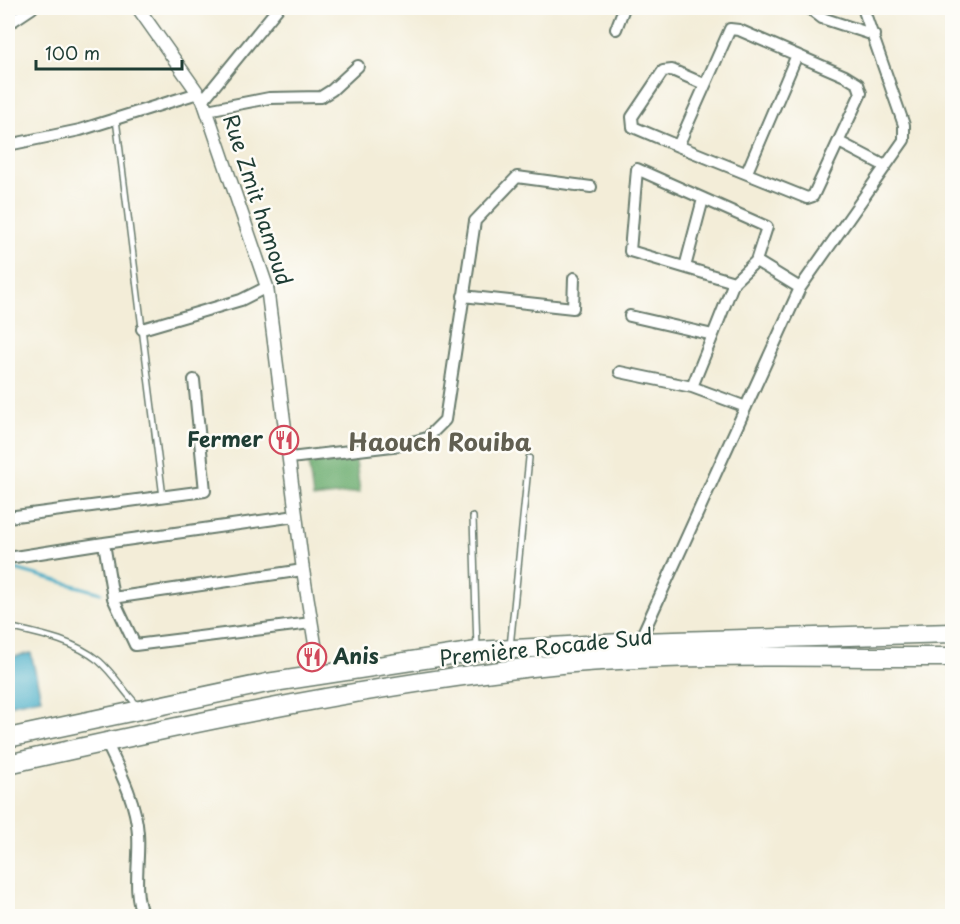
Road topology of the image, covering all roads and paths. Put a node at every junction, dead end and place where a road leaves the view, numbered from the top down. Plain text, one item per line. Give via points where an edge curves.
1 (32, 8) edge
2 (138, 8) edge
3 (278, 8) edge
4 (624, 8) edge
5 (809, 8) edge
6 (863, 8) edge
7 (8, 24) edge
8 (616, 29) dead end
9 (874, 35) junction
10 (797, 55) junction
11 (358, 66) dead end
12 (704, 84) junction
13 (203, 101) junction
14 (116, 118) junction
15 (839, 142) junction
16 (8, 145) edge
17 (678, 146) junction
18 (885, 166) junction
19 (747, 172) junction
20 (591, 187) dead end
21 (703, 199) junction
22 (756, 261) junction
23 (685, 267) junction
24 (574, 278) dead end
25 (734, 282) junction
26 (267, 287) junction
27 (800, 288) junction
28 (463, 296) junction
29 (630, 316) dead end
30 (142, 329) junction
31 (712, 335) junction
32 (620, 372) dead end
33 (194, 380) dead end
34 (692, 387) junction
35 (746, 406) junction
36 (290, 458) junction
37 (529, 458) dead end
38 (163, 497) junction
39 (296, 516) junction
40 (8, 517) edge
41 (473, 517) dead end
42 (104, 543) junction
43 (8, 558) edge
44 (303, 570) junction
45 (113, 598) junction
46 (310, 623) junction
47 (8, 627) edge
48 (952, 633) edge
49 (639, 642) junction
50 (510, 649) junction
51 (477, 651) junction
52 (952, 657) edge
53 (320, 675) junction
54 (140, 708) junction
55 (8, 738) edge
56 (106, 742) junction
57 (8, 764) edge
58 (143, 916) edge

1 - 7 street
2 - 13 street, Rue Zmit hamoud
3 - 13 street
4 - 8 street
5 - 9 street via 822,18
6 - 9 street
9 - 18 street via 904,125 904,140
10 - 12 street via 730,29
10 - 15 street via 845,76 861,89
10 - 19 street
11 - 13 street via 321,97
12 - 17 street
12 - 17 street via 672,70 663,71 632,117 633,127
13 - 14 street
13 - 26 street, Rue Zmit hamoud
14 - 16 street
14 - 30 lane
15 - 18 street
15 - 19 street via 810,198
17 - 19 street
18 - 27 street
20 - 28 street via 517,177 475,221
21 - 22 street via 767,227
21 - 23 street
21 - 23 street via 637,169 630,250
22 - 25 street
22 - 27 street
23 - 25 street
24 - 28 street via 573,308
25 - 31 street
26 - 30 street via 241,300
26 - 36 street, Rue Zmit hamoud
27 - 35 street
28 - 36 street via 445,420 427,438 401,445
29 - 31 street
30 - 38 lane
31 - 34 street
32 - 34 street
33 - 38 street via 206,492
34 - 35 street
35 - 49 street
36 - 39 street, Rue Zmit hamoud
37 - 50 lane
38 - 40 street
39 - 42 street
39 - 44 street, Rue Zmit hamoud
41 - 51 lane
42 - 43 street
42 - 45 street
44 - 45 street
44 - 46 street, Rue Zmit hamoud
45 - 46 street via 135,645
46 - 53 street, Rue Zmit hamoud
47 - 54 lane via 50,636 78,648 99,662
48 - 49 highway, Première Rocade Sud
49 - 50 highway, Première Rocade Sud
50 - 51 highway, Première Rocade Sud
51 - 53 highway, Première Rocade Sud
52 - 56 highway, Première Rocade Sud via 670,659 518,669 279,705
53 - 54 highway, Première Rocade Sud
54 - 55 highway, Première Rocade Sud
56 - 57 highway, Première Rocade Sud
56 - 58 street via 133,805 138,832 138,894

